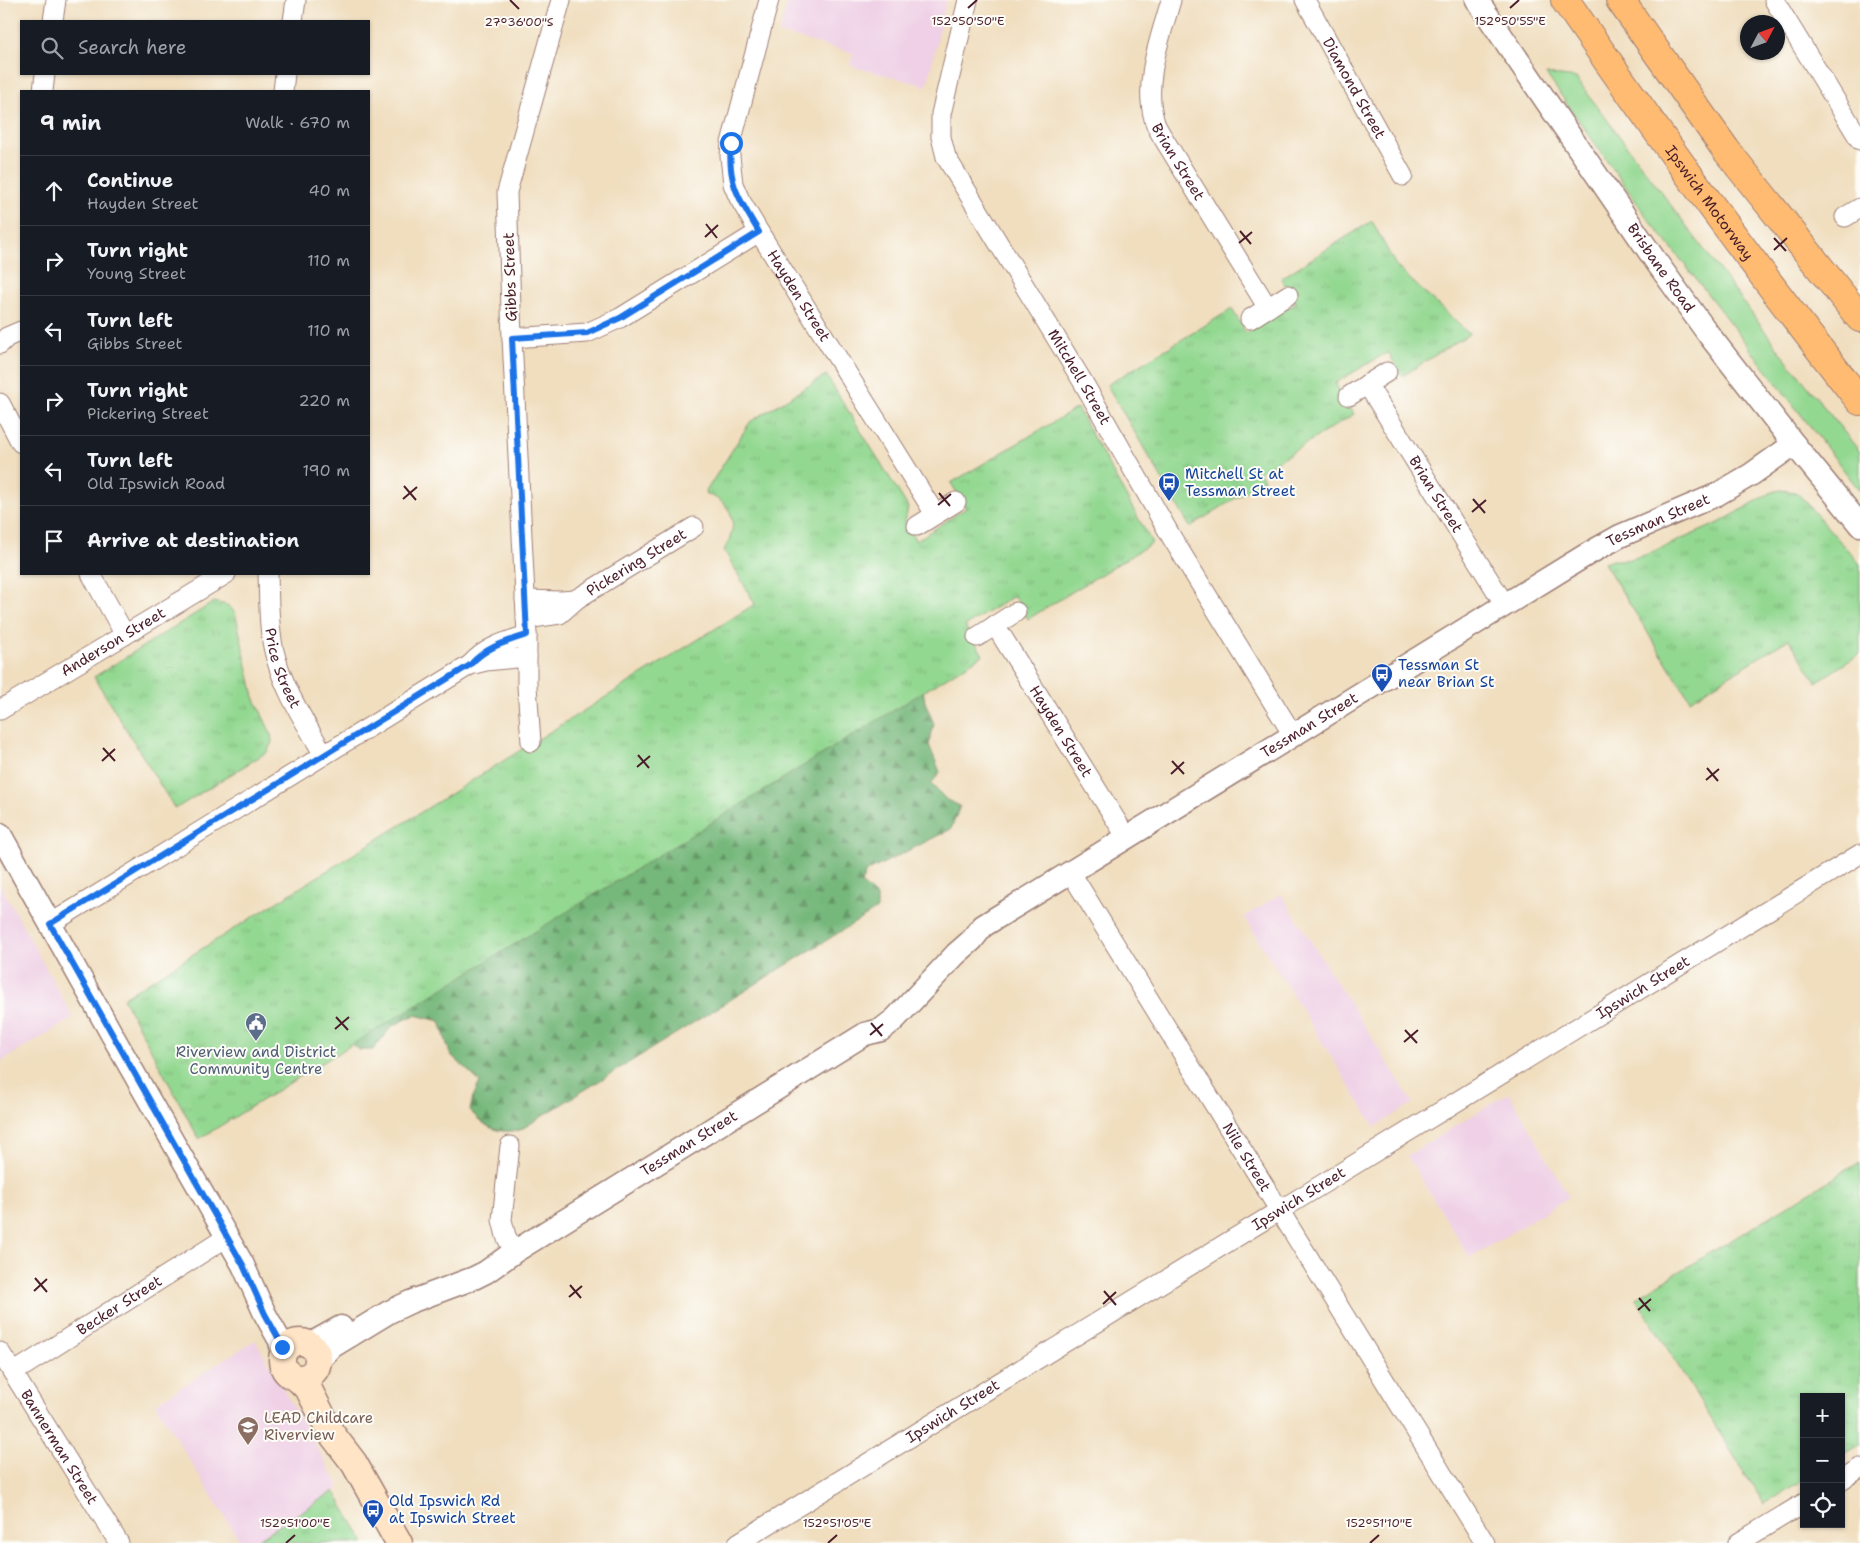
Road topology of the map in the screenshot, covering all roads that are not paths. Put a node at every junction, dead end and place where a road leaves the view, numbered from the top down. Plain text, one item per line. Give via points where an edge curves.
1 (56, 0) edge
2 (296, 0) edge
3 (561, 0) edge
4 (769, 0) edge
5 (968, 0) edge
6 (1171, 0) edge
7 (1305, 0) edge
8 (1477, 0) edge
9 (1565, 0) edge
10 (1620, 0) edge
11 (1774, 0) edge
12 (53, 20) edge
13 (293, 20) edge
14 (45, 75) edge
15 (285, 75) edge
16 (43, 90) edge
17 (282, 90) edge
18 (1860, 140) edge
19 (1403, 176) dead end
20 (759, 232) junction
21 (1288, 295) dead end
22 (1268, 308) junction
23 (1860, 318) edge
24 (1250, 319) dead end
25 (20, 331) edge
26 (512, 338) junction
27 (0, 344) edge
28 (1387, 372) dead end
29 (1367, 384) junction
30 (1349, 396) dead end
31 (1860, 400) edge
32 (0, 403) edge
33 (20, 441) edge
34 (1794, 444) junction
35 (956, 502) dead end
36 (936, 514) junction
37 (1860, 524) edge
38 (917, 526) dead end
39 (694, 527) dead end
40 (92, 575) edge
41 (224, 575) edge
42 (268, 575) edge
43 (579, 597) junction
44 (525, 600) junction
45 (1505, 605) junction
46 (1016, 612) dead end
47 (995, 625) junction
48 (527, 627) junction
49 (125, 635) junction
50 (977, 637) dead end
51 (527, 657) junction
52 (470, 665) junction
53 (0, 710) edge
54 (1293, 735) junction
55 (532, 742) dead end
56 (324, 755) junction
57 (0, 834) edge
58 (1127, 838) junction
59 (1860, 854) edge
60 (1071, 873) junction
61 (50, 924) junction
62 (510, 1146) dead end
63 (1279, 1211) junction
64 (227, 1237) junction
65 (514, 1252) junction
66 (0, 1352) edge
67 (303, 1358) junction
68 (13, 1373) junction
69 (1860, 1468) edge
70 (1845, 1477) edge
71 (1800, 1505) edge
72 (119, 1543) edge
73 (399, 1543) edge
74 (738, 1543) edge
75 (1484, 1543) edge
76 (1738, 1543) edge

1 - 12 street
2 - 13 street
3 - 26 street, Gibbs Street via 507,192
4 - 20 street, Hayden Street via 730,156 733,184
5 - 54 street, Mitchell Street via 941,114 941,138 946,157
6 - 22 street, Brian Street via 1152,72 1150,89 1154,120
7 - 19 street, Diamond Street
8 - 34 street, Brisbane Road via 1660,267
9 - 31 highway, Ipswich Motorway via 1732,232
10 - 23 highway via 1726,150
11 - 18 street
14 - 16 street
15 - 17 street
20 - 26 street via 597,330 575,335
20 - 36 street, Hayden Street
21 - 22 street
22 - 24 street
25 - 27 street
26 - 44 street, Gibbs Street
28 - 29 street
29 - 30 street
29 - 45 street, Brian Street
32 - 33 street
34 - 37 street, Brisbane Road
34 - 45 street, Tessman Street via 1732,486 1620,536
35 - 36 street
36 - 38 street
39 - 43 street, Pickering Street
40 - 49 street
41 - 49 street, Anderson Street
42 - 56 street, Price Street via 274,650 287,689
43 - 44 street, Pickering Street via 570,601
43 - 48 street, Pickering Street via 560,614
44 - 48 street, Gibbs Street
45 - 54 street, Tessman Street
46 - 47 street
47 - 50 street
47 - 58 street, Hayden Street
48 - 51 street, Gibbs Street
48 - 52 street, Pickering Street via 479,655
49 - 53 street, Anderson Street
51 - 52 street, Pickering Street
51 - 55 street, Gibbs Street
52 - 56 street, Pickering Street
54 - 58 street, Tessman Street
56 - 61 street, Pickering Street
57 - 61 street
58 - 60 street, Tessman Street
59 - 63 street, Ipswich Street
60 - 63 street, Nile Street
60 - 65 street, Tessman Street via 983,926 881,1030 866,1034
61 - 64 street
62 - 65 street via 502,1220
63 - 74 street, Ipswich Street
63 - 75 street, Nile Street
64 - 67 street via 243,1265 282,1314
64 - 68 street, Becker Street
65 - 67 street, Tessman Street via 383,1303 314,1342
66 - 68 street, Bannerman Street
67 - 73 main road via 344,1431 354,1463
68 - 72 street, Bannerman Street
69 - 70 street
71 - 76 street

